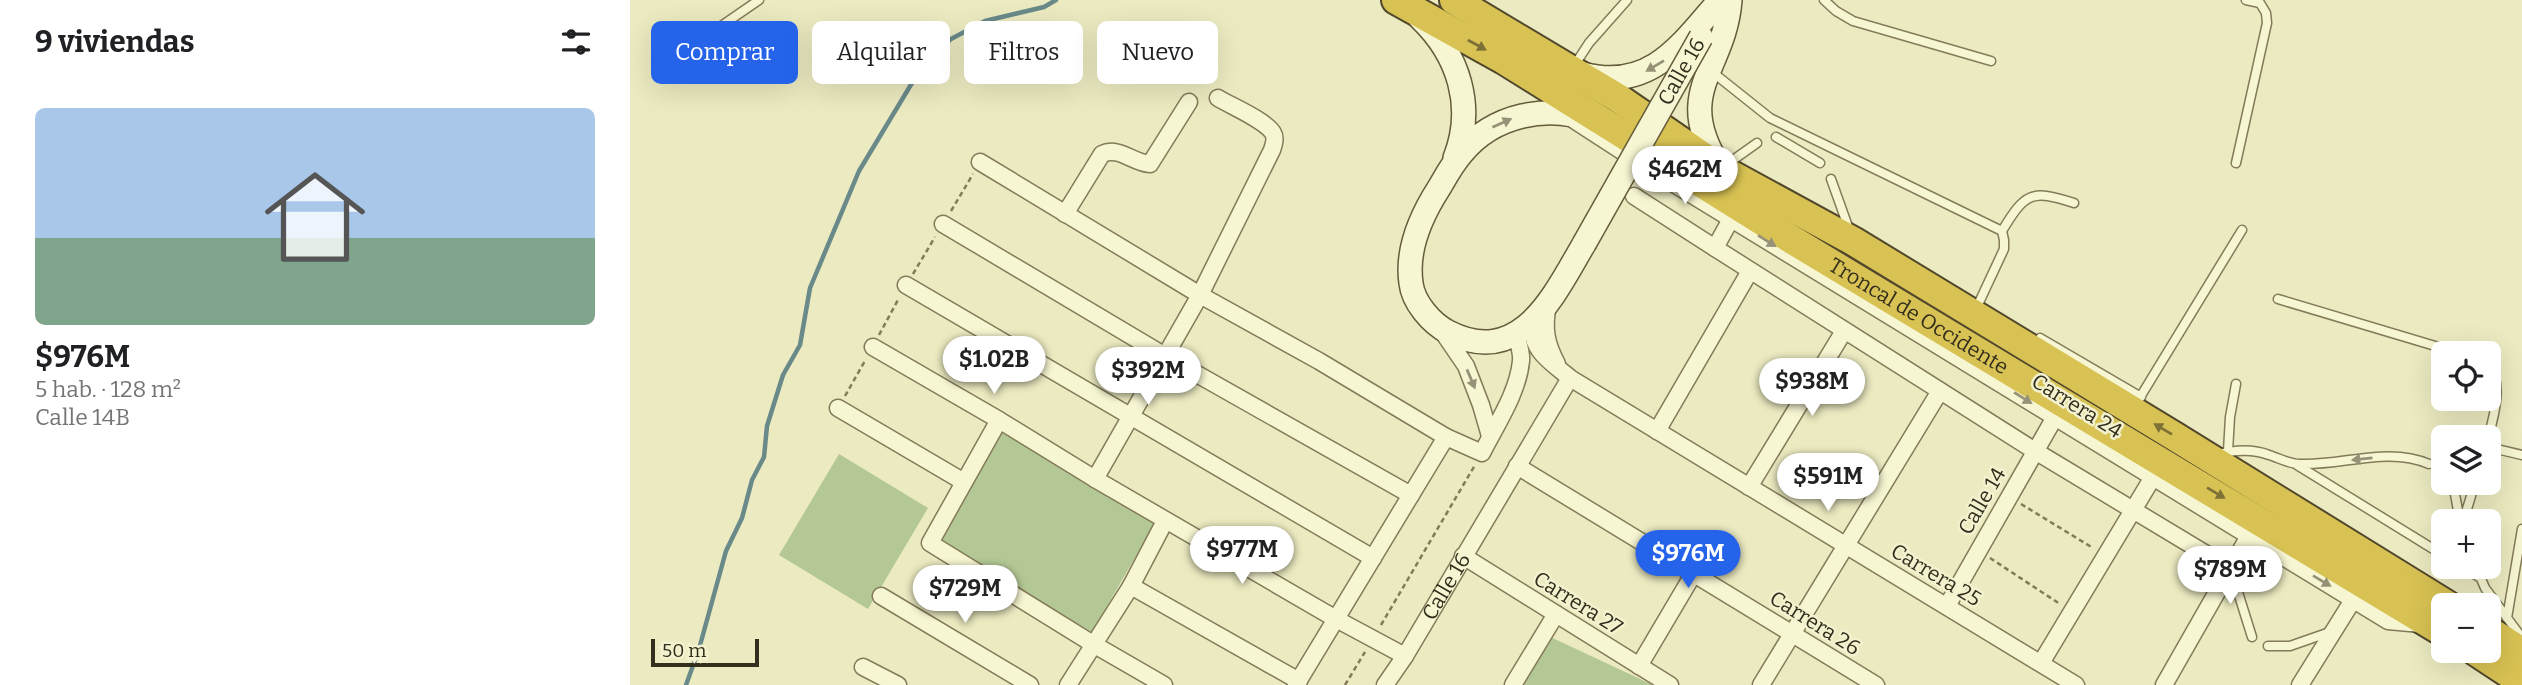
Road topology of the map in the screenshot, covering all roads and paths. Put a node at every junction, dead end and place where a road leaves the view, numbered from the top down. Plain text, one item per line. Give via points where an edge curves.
1 (759, 0) edge
2 (1396, 0) edge
3 (1454, 0) edge
4 (1627, 0) edge
5 (1720, 0) edge
6 (1730, 0) edge
7 (1824, 0) edge
8 (2246, 0) edge
9 (728, 21) edge
10 (1991, 61) dead end
11 (1708, 69) junction
12 (1570, 71) junction
13 (1218, 98) dead end
14 (1189, 102) dead end
15 (1564, 113) junction
16 (1615, 130) junction
17 (1776, 136) dead end
18 (1757, 144) dead end
19 (980, 162) joint
20 (1820, 163) dead end
21 (2235, 163) dead end
22 (1452, 168) junction
23 (1721, 169) junction
24 (1831, 178) dead end
25 (1634, 195) dead end
26 (2074, 203) dead end
27 (1065, 214) junction
28 (1731, 219) junction
29 (943, 224) junction
30 (2002, 230) junction
31 (2242, 230) dead end
32 (1853, 233) junction
33 (1715, 248) junction
34 (1750, 271) junction
35 (906, 285) junction
36 (1200, 295) junction
37 (2278, 299) dead end
38 (1548, 304) junction
39 (1977, 306) junction
40 (1440, 328) junction
41 (1524, 329) junction
42 (1844, 331) junction
43 (2036, 336) dead end
44 (2431, 345) edge
45 (873, 347) junction
46 (1165, 356) junction
47 (1565, 374) junction
48 (2236, 384) dead end
49 (1940, 391) junction
50 (2136, 403) junction
51 (838, 408) joint
52 (2055, 417) junction
53 (1131, 418) junction
54 (999, 420) junction
55 (1657, 431) junction
56 (1490, 436) junction
57 (1446, 437) junction
58 (2501, 450) edge
59 (2035, 451) junction
60 (1482, 453) junction
61 (2218, 454) junction
62 (2522, 455) edge
63 (2429, 464) dead end
64 (2297, 465) junction
65 (1517, 466) junction
66 (2153, 477) junction
67 (1095, 479) junction
68 (964, 482) junction
69 (1749, 487) junction
70 (1411, 495) junction
71 (2009, 496) junction
72 (2133, 510) junction
73 (1166, 521) junction
74 (2249, 525) junction
75 (2522, 529) edge
76 (1845, 545) junction
77 (2431, 548) edge
78 (1978, 550) junction
79 (2105, 555) junction
80 (1463, 556) junction
81 (1373, 558) junction
82 (2231, 569) junction
83 (1694, 573) junction
84 (1131, 586) junction
85 (2359, 592) junction
86 (881, 596) dead end
87 (1947, 606) junction
88 (2071, 611) junction
89 (2501, 612) edge
90 (2431, 613) edge
91 (1556, 614) junction
92 (2431, 617) edge
93 (1336, 619) junction
94 (2501, 626) edge
95 (2501, 628) edge
96 (2333, 631) junction
97 (1792, 633) junction
98 (2252, 637) dead end
99 (2522, 638) edge
100 (1373, 639) junction
101 (1093, 645) junction
102 (2268, 646) dead end
103 (2522, 652) edge
104 (1405, 656) junction
105 (2041, 663) junction
106 (2493, 663) edge
107 (1639, 666) junction
108 (863, 667) dead end
109 (2522, 682) edge
110 (1297, 683) edge
111 (898, 685) edge
112 (1030, 685) edge
113 (1068, 685) edge
114 (1164, 685) edge
115 (1345, 685) edge
116 (1385, 685) edge
117 (1513, 685) edge
118 (1670, 685) edge
119 (1761, 685) edge
120 (1876, 685) edge
121 (2076, 685) edge
122 (2164, 685) edge
123 (2300, 685) edge

1 - 9 lane
2 -> 16 highway, Troncal de Occidente via 1504,60
2 - 22 street via 1435,32 1456,68 1464,108
3 - 12 highway, Troncal de Occidente
4 - 12 lane
5 -> 12 street via 1672,55 1648,71 1616,79
5 - 38 street, Calle 16, bridge
6 - 11 street via 1725,31
7 - 10 lane via 1853,21
8 - 21 lane via 2260,4 2267,23
11 - 23 street via 1699,114 1706,146
11 - 30 lane via 1768,122
12 - 23 highway, Troncal de Occidente
13 - 36 street via 1266,126 1275,139
14 - 27 street via 1150,164 1116,151 1102,154
15 - 16 street
22 -> 15 street via 1476,139 1500,124 1526,115
15 - 28 street, Carrera 24
16 -> 74 highway, Troncal de Occidente
17 - 20 lane
18 - 23 lane
19 - 27 street
19 - 29 path
22 - 40 street via 1427,207 1410,259 1411,286 1423,312
23 - 32 highway, Troncal de Occidente
24 - 32 lane
25 - 33 street
26 - 30 lane via 2052,196 2025,198
27 - 36 street
28 - 33 street
28 -> 52 street, Carrera 24
29 - 35 path
29 - 46 street
30 - 39 lane via 2004,249
31 - 50 lane
32 - 39 highway, Troncal de Occidente
33 - 34 street
34 - 42 street
34 - 55 street
35 - 45 path
35 - 53 street
36 - 46 street
36 - 57 street
37 - 44 lane
38 - 41 street, Calle 16
38 - 47 street via 1545,338
39 - 50 highway, Troncal de Occidente
40 - 41 street via 1464,340 1493,341
40 -> 56 street via 1466,366
41 - 47 street, Carrera 25
41 - 56 street via 1521,362
42 - 49 street
42 - 69 street
43 - 50 lane
45 - 51 path
45 - 54 street
46 - 53 street
46 - 70 street
47 - 55 street, Carrera 25
47 - 65 street, Calle 16
48 - 61 lane
49 - 59 street
49 - 76 street
61 -> 50 highway, Troncal de Occidente
51 - 68 street
52 - 59 street, Calle 14
52 - 66 street, Carrera 24
53 - 67 street
53 - 81 street
54 - 67 street
54 - 68 street
55 - 69 street, Carrera 25
56 - 60 street
57 - 60 street
57 - 70 street
58 - 62 lane
59 - 71 street, Calle 14
59 - 72 street
60 - 100 path
61 - 64 lane via 2245,450
61 - 90 highway, Troncal de Occidente
63 -> 64 lane via 2414,458 2371,457
64 - 77 lane
65 - 80 street, Calle 16
65 - 83 street, Carrera 26
66 - 72 street
66 - 74 street, Carrera 24
67 - 73 street
68 - 101 street via 930,543
69 - 76 street, Carrera 25
70 - 81 street
71 - 78 street, Calle 14
71 - 79 path
72 - 79 street
72 - 82 street
73 - 84 street
73 - 93 street
74 - 82 street
74 -> 85 highway, Troncal de Occidente
75 - 89 lane
76 - 87 street, Carrera 25
76 - 97 street
78 - 87 street, Calle 14
78 - 88 path
79 - 88 street
80 - 91 street, Carrera 27
80 - 104 street, Calle 16
81 - 93 street
82 - 98 lane
82 - 122 street
83 - 97 street, Carrera 26
83 - 107 street
84 - 101 street
84 - 110 street
85 - 92 highway, Troncal de Occidente
85 - 96 street
86 - 112 street
87 - 105 street, Carrera 25
88 - 105 street
91 - 107 street, Carrera 27
91 - 117 street
93 - 100 street
93 - 110 street
94 - 99 lane
95 - 103 highway
96 - 102 lane via 2290,646
96 - 123 street
97 - 119 street
97 - 120 street, Carrera 26
100 - 104 street
100 - 115 path
101 - 113 street
101 - 114 street
104 - 116 street, Calle 16
105 - 121 street, Carrera 25
106 - 109 highway
107 - 118 street, Carrera 27
108 - 111 street

